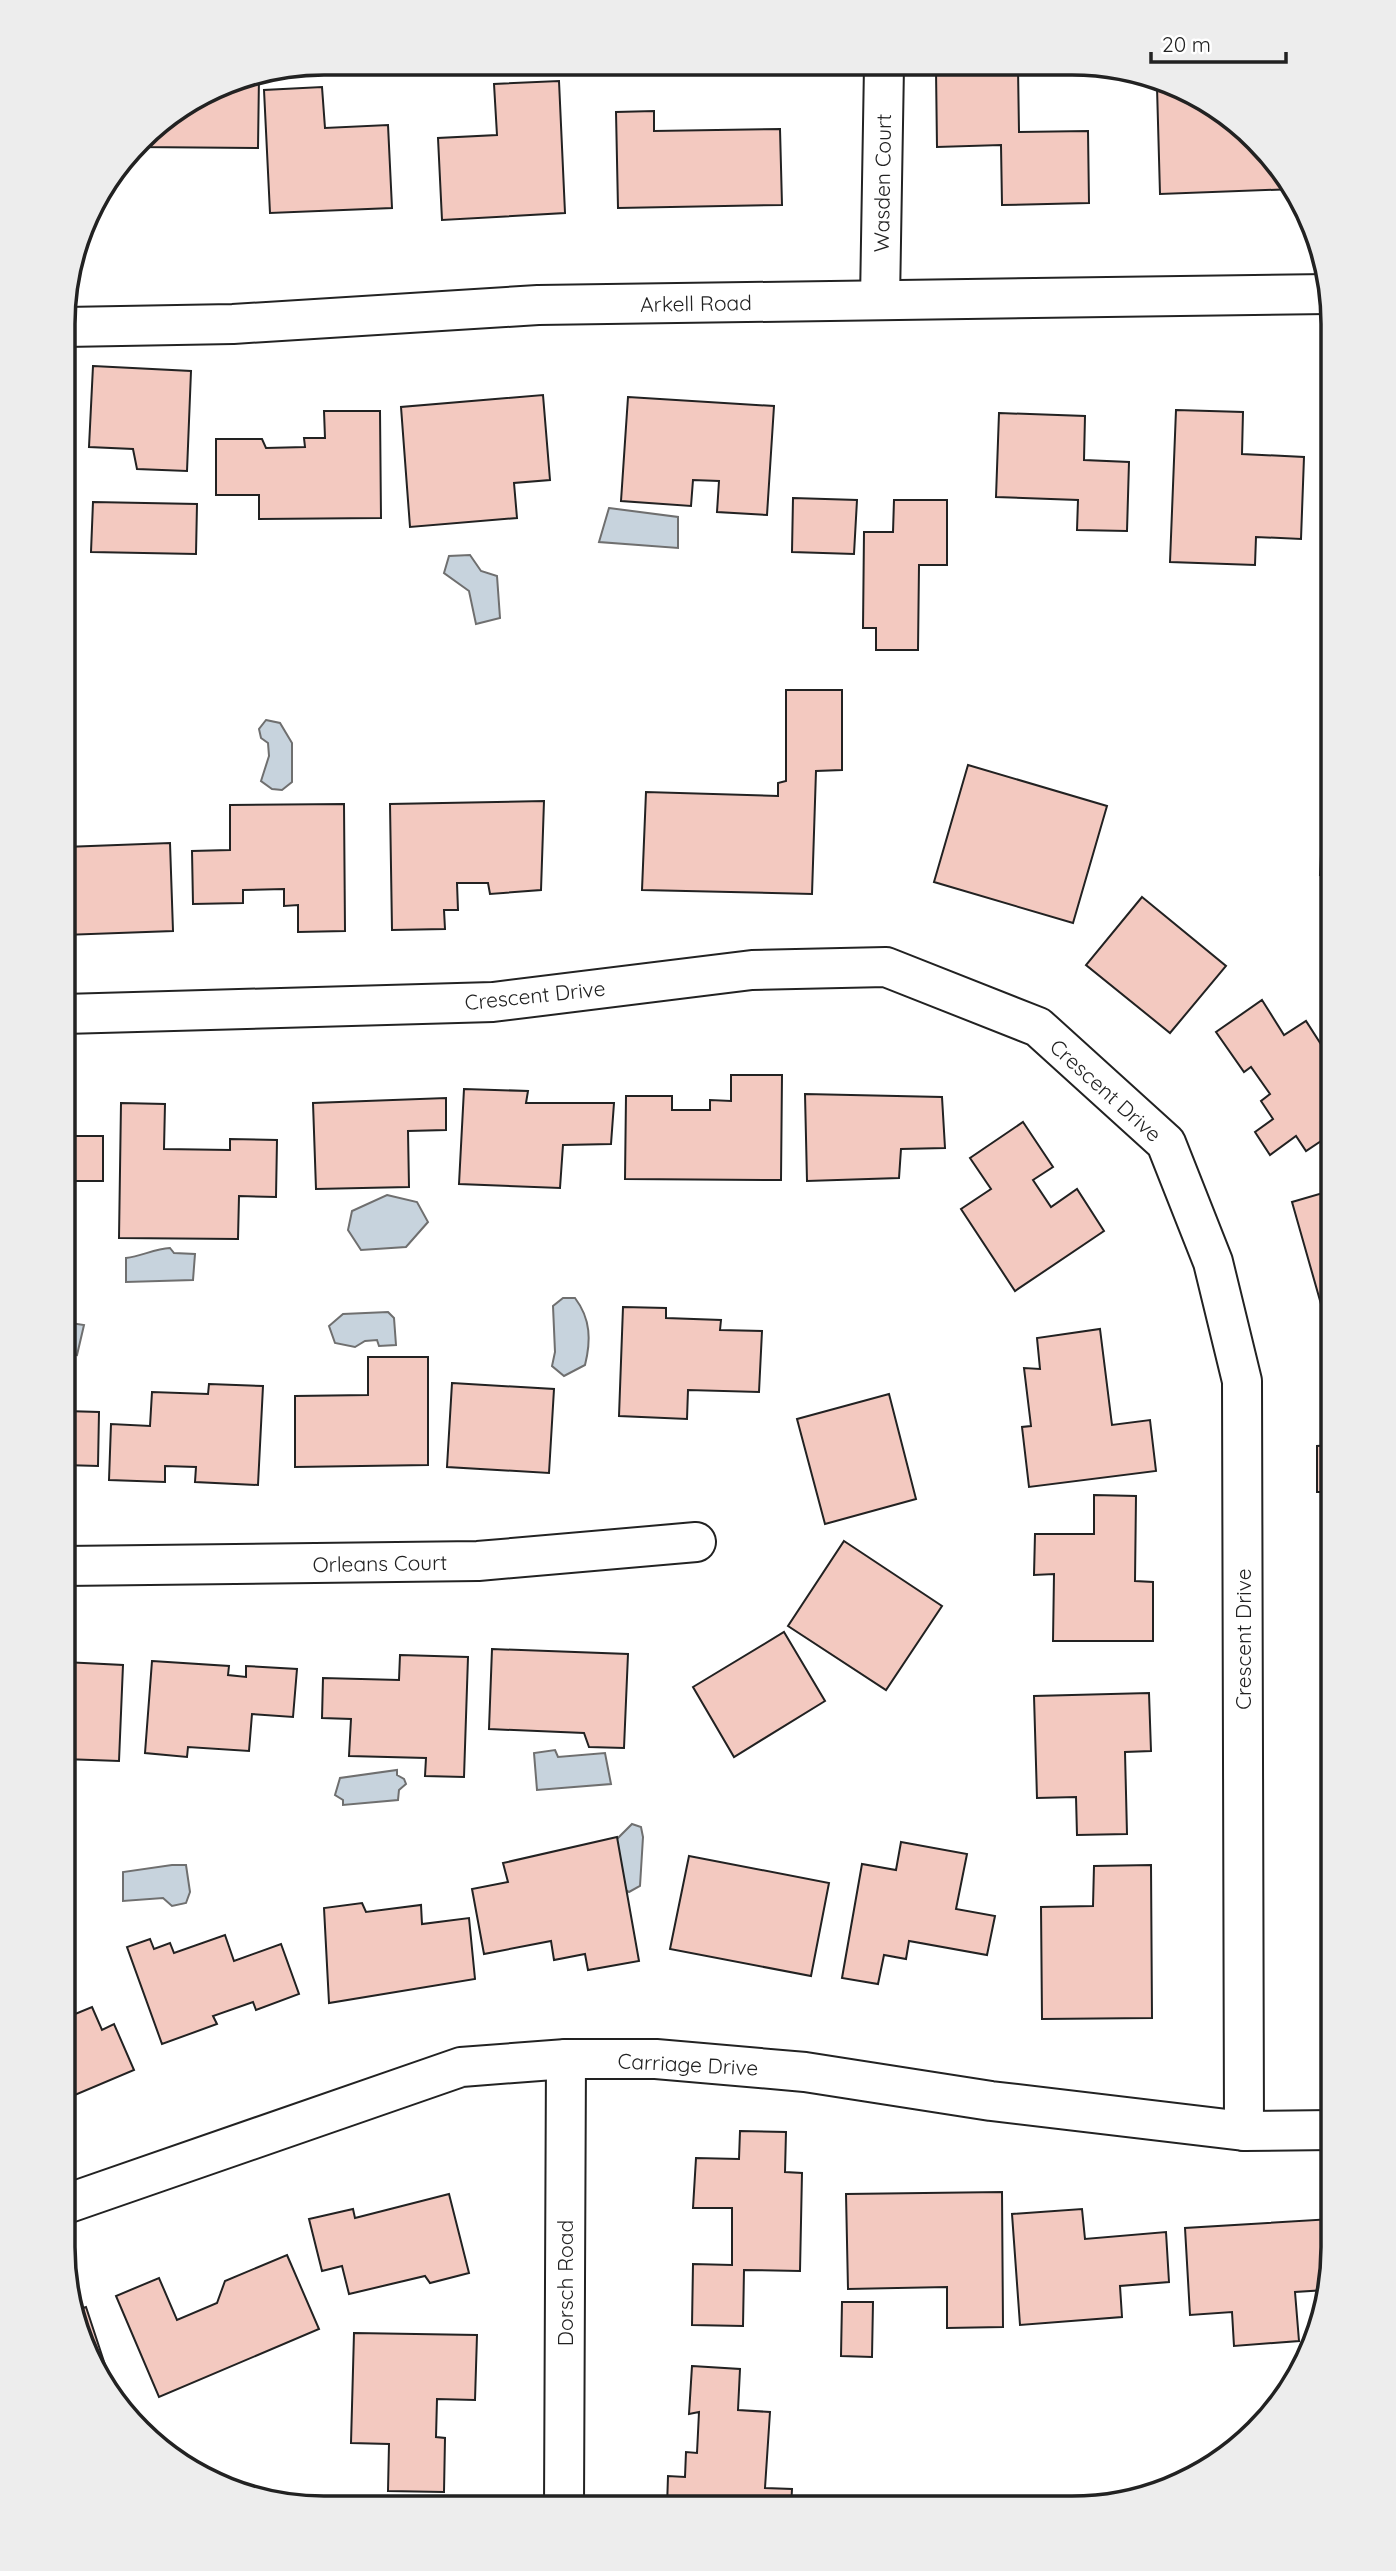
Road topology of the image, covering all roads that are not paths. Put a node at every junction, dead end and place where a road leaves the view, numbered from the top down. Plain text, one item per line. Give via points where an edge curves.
1 (884, 75) edge
2 (1319, 294) edge
3 (880, 300) junction
4 (75, 327) edge
5 (75, 1014) edge
6 (696, 1542) dead end
7 (75, 1566) edge
8 (566, 2059) junction
9 (1321, 2130) edge
10 (1244, 2131) junction
11 (75, 2201) edge
12 (564, 2496) edge

1 - 3 street, Wasden Court
2 - 3 street, Arkell Road
3 - 4 street, Arkell Road via 538,305 233,324
5 - 10 street, Crescent Drive via 493,1002 752,970 886,967 1038,1027 1166,1143 1213,1262 1242,1381
6 - 7 street, Orleans Court via 478,1561
8 - 10 street, Carriage Drive via 656,2059 805,2072 991,2101
8 - 11 street, Carriage Drive via 461,2067
8 - 12 street, Dorsch Road
9 - 10 street, Carriage Drive

